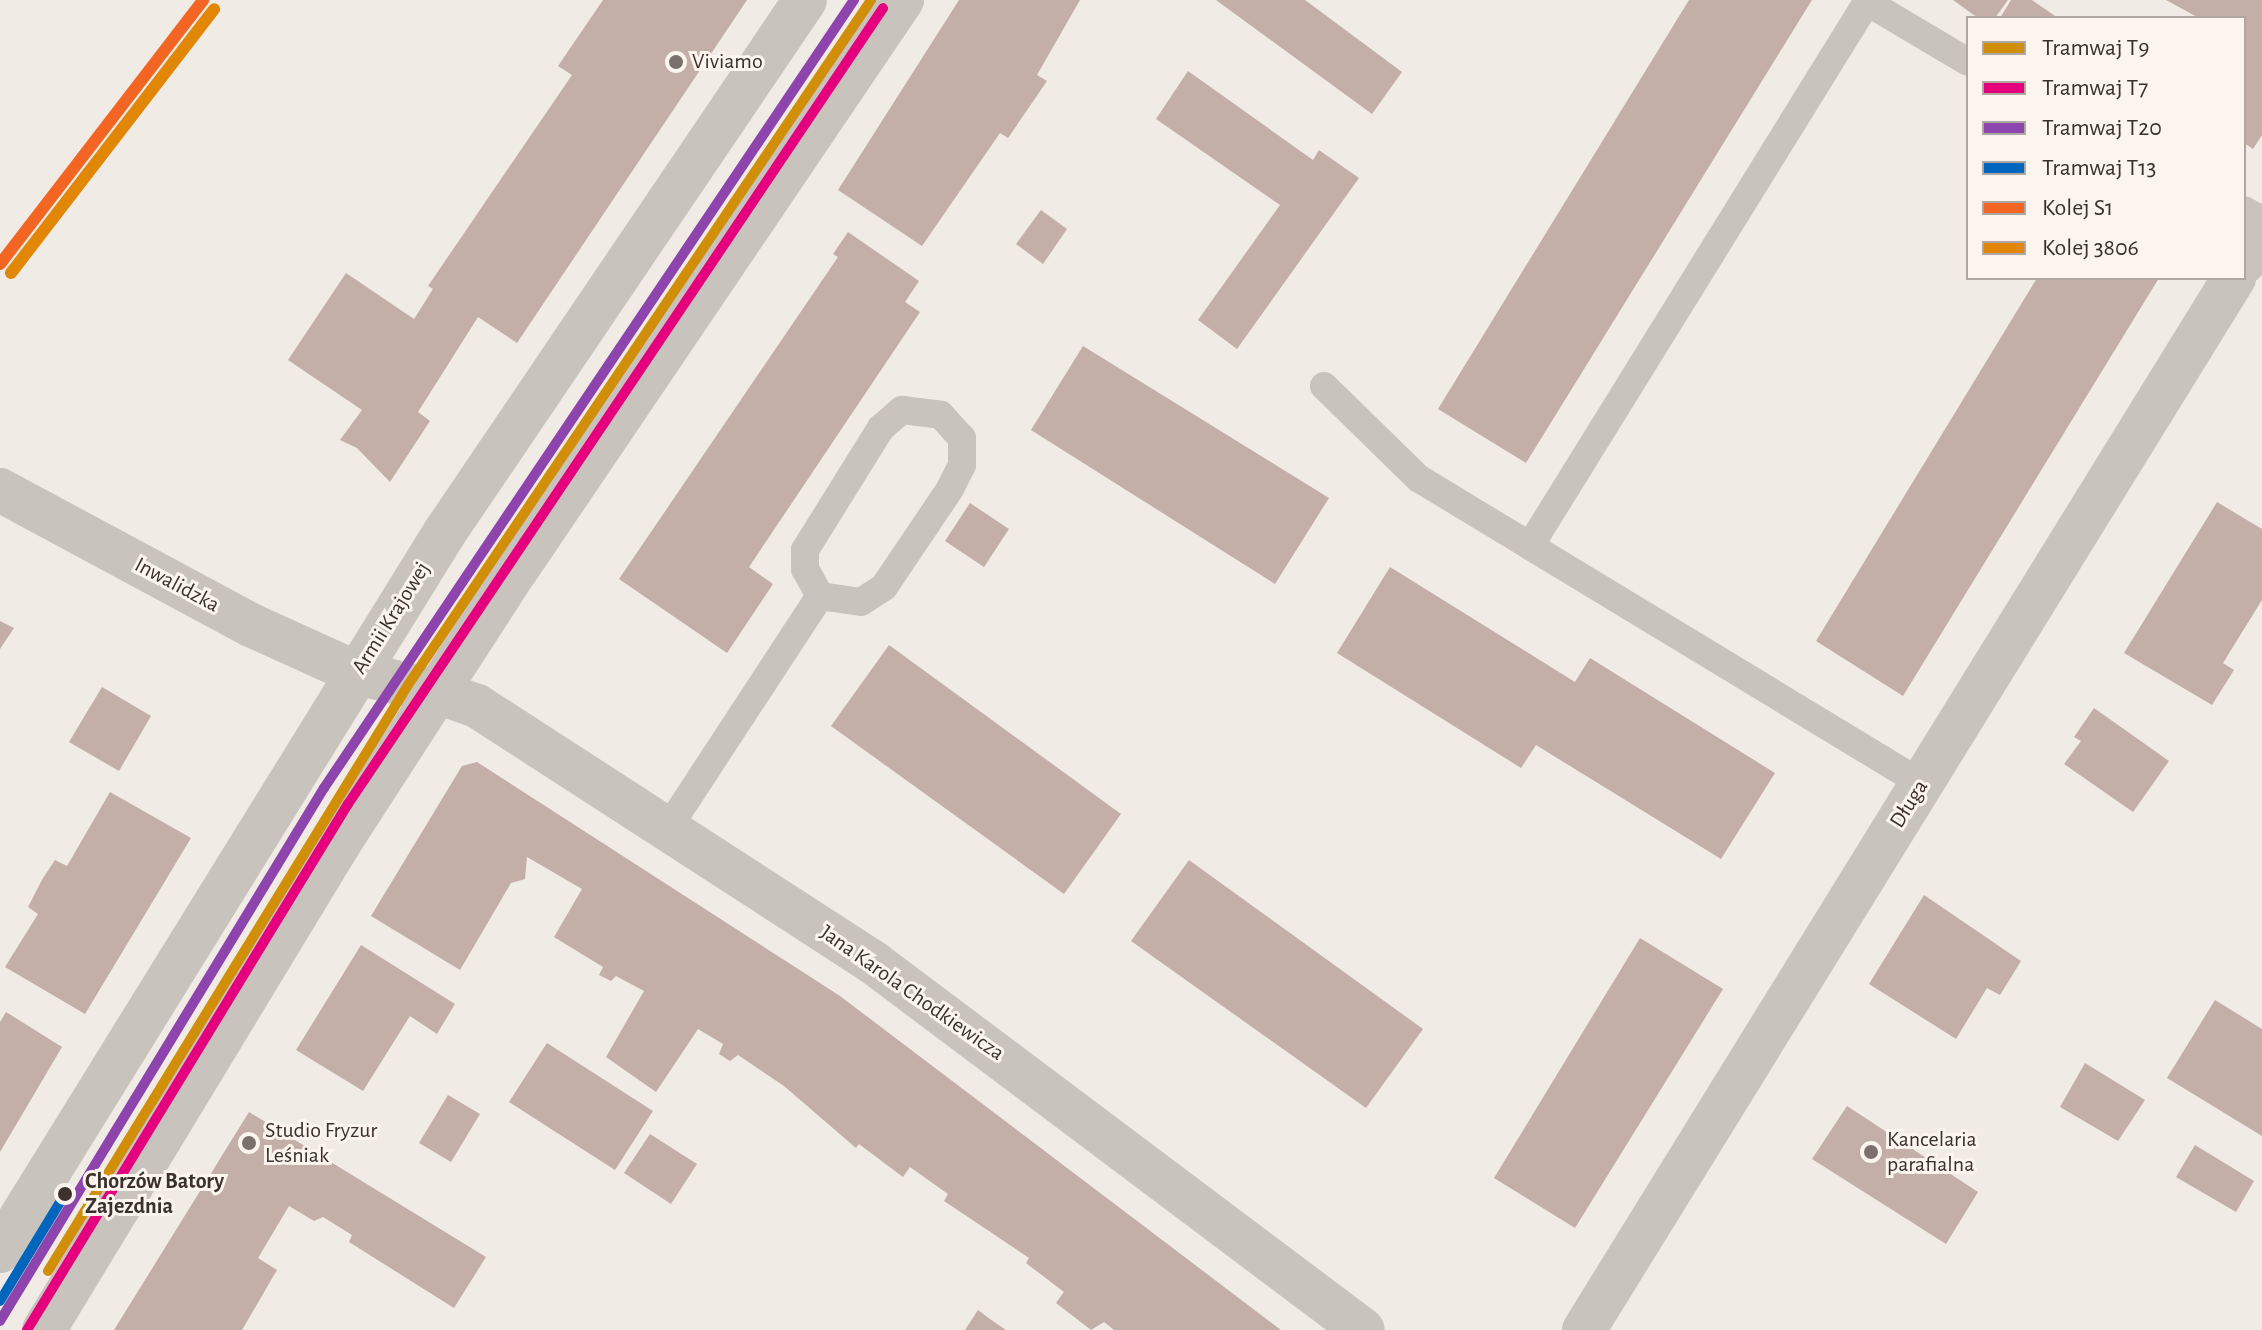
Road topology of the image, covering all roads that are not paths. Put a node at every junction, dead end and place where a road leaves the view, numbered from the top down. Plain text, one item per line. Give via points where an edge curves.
1 (805, 0) edge
2 (902, 0) edge
3 (1966, 61) edge
4 (2262, 232) edge
5 (2246, 259) edge
6 (2233, 280) edge
7 (1324, 386) dead end
8 (0, 490) edge
9 (1530, 546) junction
10 (820, 596) junction
11 (357, 673) junction
12 (437, 692) junction
13 (1921, 783) junction
14 (668, 828) junction
15 (0, 1251) edge
16 (44, 1330) edge
17 (1363, 1330) edge
18 (1584, 1330) edge

1 - 11 street, Armii Krajowej via 445,532
2 - 12 street
3 - 9 lane via 1867,2
4 - 5 street
6 - 13 street, Długa
7 - 9 lane via 1418,478
8 - 11 street, Inwalidzka via 275,637
9 - 13 lane
10 - 10 lane via 805,569 805,550 881,428 902,410 941,415 962,438 962,465 950,489 884,587 861,602
10 - 14 lane
11 - 12 street, Inwalidzka
11 - 15 street, Armii Krajowej
12 - 14 street, Jana Karola Chodkiewicza via 477,706
12 - 16 street
13 - 18 street, Długa
14 - 17 street, Jana Karola Chodkiewicza via 874,963

